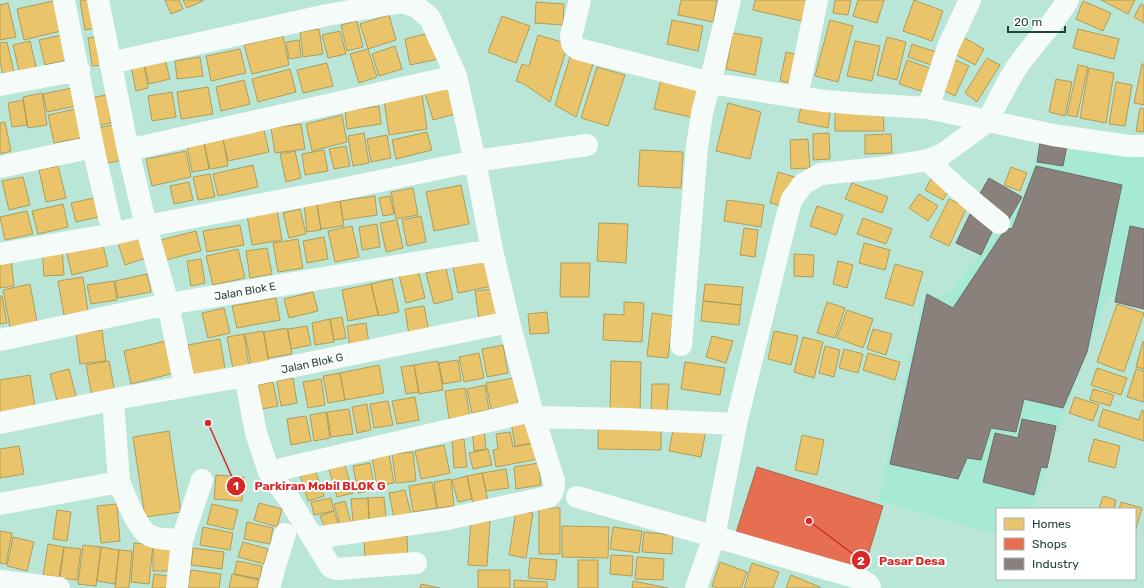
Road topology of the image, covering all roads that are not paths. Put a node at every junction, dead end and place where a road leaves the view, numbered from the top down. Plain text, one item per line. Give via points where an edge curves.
1 (64, 0) edge
2 (98, 0) edge
3 (580, 0) edge
4 (730, 0) edge
5 (817, 0) edge
6 (970, 0) edge
7 (1068, 0) edge
8 (418, 3) edge
9 (110, 63) junction
10 (79, 70) junction
11 (456, 76) junction
12 (710, 83) junction
13 (0, 85) edge
14 (797, 97) junction
15 (928, 108) junction
16 (988, 122) junction
17 (587, 145) dead end
18 (1144, 146) edge
19 (93, 147) junction
20 (128, 150) junction
21 (928, 160) junction
22 (475, 161) junction
23 (0, 167) edge
24 (999, 223) dead end
25 (146, 226) junction
26 (113, 234) junction
27 (492, 250) junction
28 (0, 254) edge
29 (168, 304) junction
30 (510, 322) junction
31 (0, 340) edge
32 (681, 345) dead end
33 (245, 376) junction
34 (185, 386) junction
35 (113, 400) junction
36 (533, 414) junction
37 (0, 423) edge
38 (736, 424) junction
39 (269, 472) junction
40 (202, 480) dead end
41 (119, 482) junction
42 (576, 497) dead end
43 (0, 504) edge
44 (285, 534) dead end
45 (714, 537) junction
46 (314, 538) junction
47 (182, 540) junction
48 (416, 563) dead end
49 (0, 581) edge
50 (59, 588) edge
51 (177, 588) edge
52 (269, 588) edge
53 (696, 588) edge
54 (870, 588) edge

1 - 10 street
2 - 9 street
3 - 12 street via 571,36 572,44 578,49
4 - 12 street
5 - 14 street
6 - 15 street via 948,47
7 - 16 street via 1060,14 1019,65
8 - 9 street via 402,2 327,15
8 - 11 street via 430,18
9 - 20 street
10 - 13 street
10 - 19 street
11 - 20 street
11 - 22 street
12 - 14 street
12 - 32 street via 697,147
14 - 15 street
15 - 16 street
16 - 18 street via 1053,135
16 - 21 street via 943,154
17 - 22 street
19 - 23 street
19 - 26 street
20 - 25 street
21 - 24 street via 944,178
21 - 38 street via 821,174 803,184 792,200 787,216
22 - 25 street
22 - 27 street
25 - 26 street
25 - 29 street
26 - 28 street
27 - 29 street, Jalan Blok E
27 - 30 street
29 - 31 street, Jalan Blok E
29 - 34 street
30 - 33 street, Jalan Blok G
30 - 36 street
33 - 34 street, Jalan Blok G
33 - 39 street via 256,433
34 - 35 street, Jalan Blok G
35 - 37 street, Jalan Blok G
35 - 41 street
36 - 38 street
36 - 39 street
36 - 46 street via 554,481 552,495 446,519
38 - 45 street
39 - 46 street
40 - 47 street
41 - 43 street
41 - 47 street via 143,532 158,538
42 - 45 street
44 - 52 street
45 - 53 street
45 - 54 street via 858,578
46 - 48 street via 330,566 337,569
47 - 51 street
49 - 50 street

